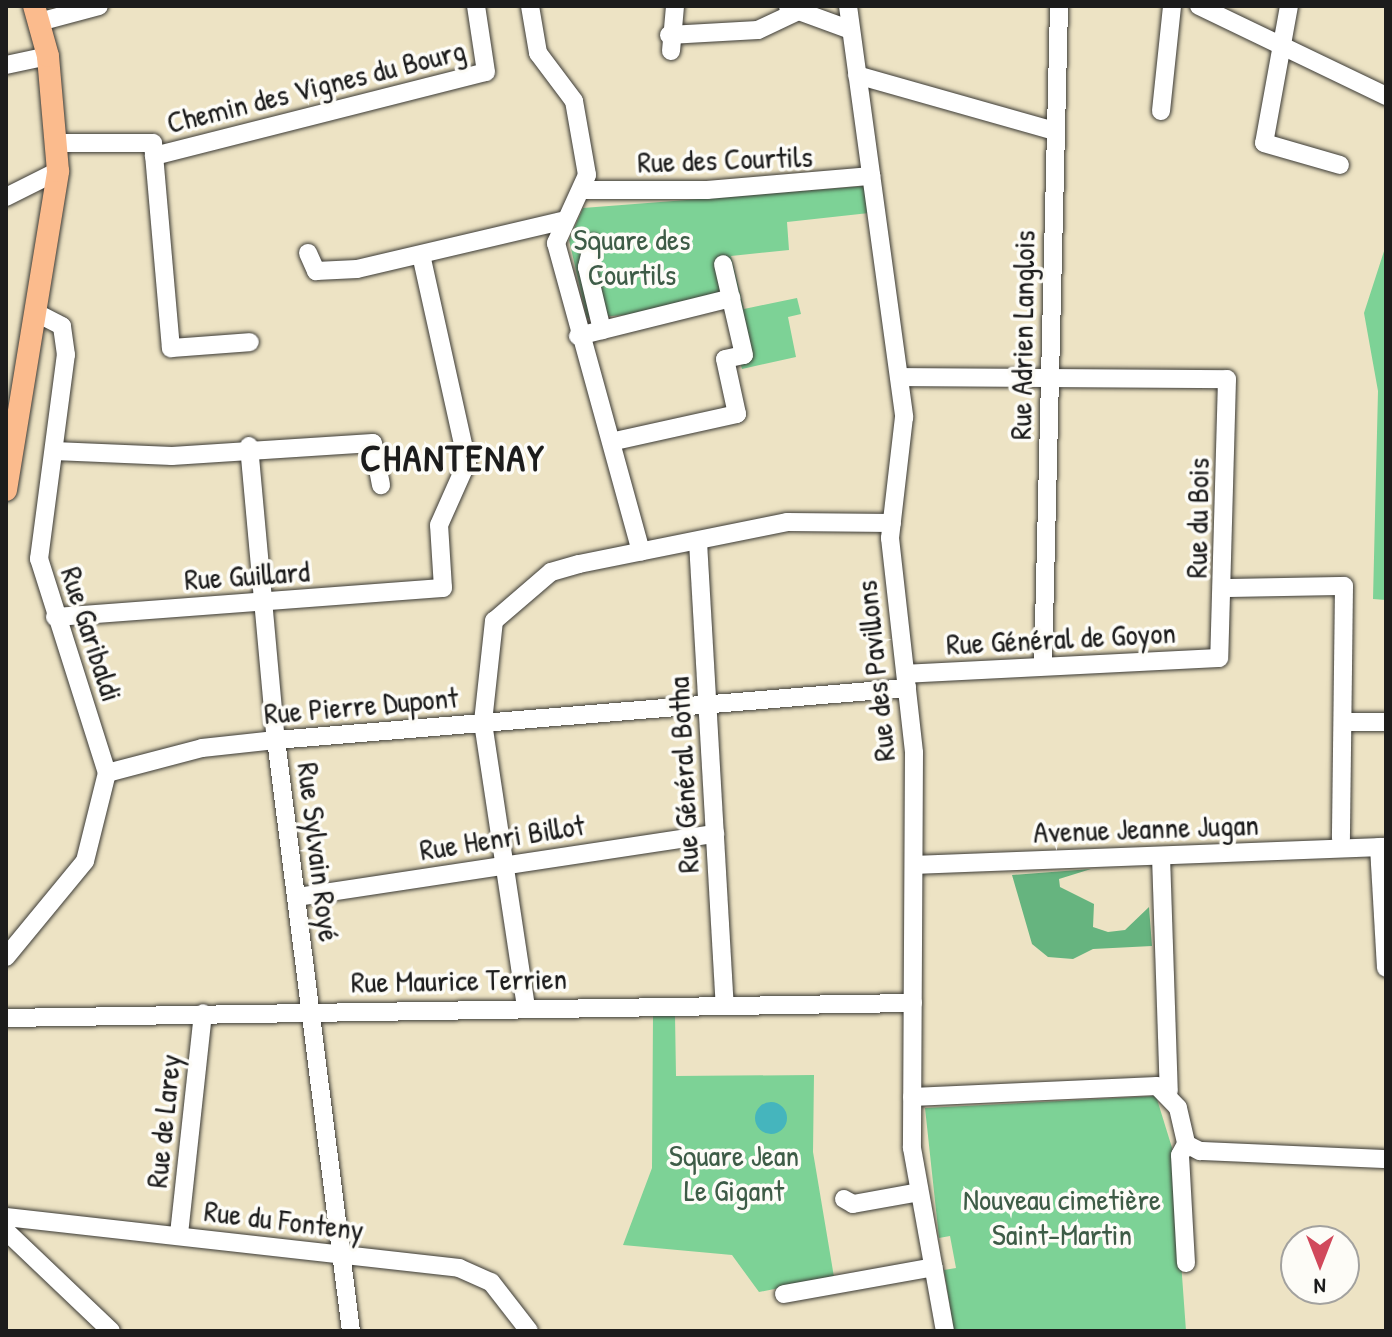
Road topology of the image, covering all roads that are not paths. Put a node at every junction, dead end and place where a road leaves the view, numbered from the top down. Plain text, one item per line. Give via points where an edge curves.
1 (99, 6) edge
2 (476, 6) edge
3 (530, 6) edge
4 (675, 6) edge
5 (848, 6) edge
6 (1059, 6) edge
7 (1172, 6) edge
8 (1199, 6) edge
9 (1289, 6) edge
10 (791, 9) edge
11 (37, 14) edge
12 (848, 29) junction
13 (1282, 45) junction
14 (48, 56) junction
15 (6, 65) edge
16 (857, 75) junction
17 (1386, 96) edge
18 (1161, 111) dead end
19 (1055, 131) junction
20 (58, 143) junction
21 (154, 156) junction
22 (1340, 165) dead end
23 (58, 171) junction
24 (871, 176) junction
25 (581, 190) junction
26 (6, 197) edge
27 (561, 221) junction
28 (593, 243) dead end
29 (308, 253) dead end
30 (422, 259) junction
31 (723, 264) dead end
32 (731, 298) junction
33 (36, 313) junction
34 (602, 330) junction
35 (578, 336) junction
36 (250, 342) dead end
37 (900, 377) junction
38 (1049, 377) junction
39 (615, 441) junction
40 (249, 446) junction
41 (54, 451) junction
42 (381, 485) dead end
43 (6, 490) edge
44 (892, 523) junction
45 (698, 542) junction
46 (641, 552) junction
47 (1224, 588) junction
48 (263, 602) junction
49 (55, 617) junction
50 (1219, 658) joint
51 (1043, 666) junction
52 (906, 681) junction
53 (708, 704) junction
54 (483, 722) junction
55 (1344, 722) junction
56 (1386, 722) edge
57 (276, 740) junction
58 (107, 773) junction
59 (715, 834) junction
60 (1341, 839) dead end
61 (1382, 847) edge
62 (1161, 856) junction
63 (506, 864) junction
64 (915, 865) junction
65 (297, 897) junction
66 (6, 957) edge
67 (1386, 968) edge
68 (913, 1003) junction
69 (725, 1004) junction
70 (526, 1007) junction
71 (311, 1011) junction
72 (203, 1013) junction
73 (6, 1018) edge
74 (1169, 1091) junction
75 (912, 1097) junction
76 (1186, 1144) junction
77 (1386, 1159) edge
78 (919, 1192) junction
79 (844, 1199) dead end
80 (6, 1217) edge
81 (6, 1231) edge
82 (179, 1234) junction
83 (344, 1256) junction
84 (1186, 1263) dead end
85 (934, 1267) junction
86 (784, 1294) dead end
87 (96, 1328) edge
88 (351, 1331) edge
89 (529, 1331) edge
90 (945, 1331) edge

1 - 11 street
2 - 21 street, Chemin des Vignes du Bourg via 486,72
3 - 25 street via 538,53 574,101 587,169
4 - 10 street via 670,43 758,30
5 - 12 street, Rue des Pavillons
6 - 19 street, Rue Adrien Langlois
7 - 18 street
8 - 13 street
9 - 13 street
10 - 12 street
11 - 14 main road
12 - 16 street, Rue des Pavillons
13 - 17 street
13 - 22 street via 1264,143
14 - 15 street
14 - 20 main road
16 - 19 street
16 - 24 street, Rue des Pavillons
19 - 38 street, Rue Adrien Langlois
20 - 21 street, Chemin des Vignes du Bourg via 153,143
20 - 23 main road
21 - 36 street via 171,348
23 - 26 street
23 - 33 main road
24 - 25 street, Rue des Courtils via 707,190
24 - 37 street, Rue des Pavillons
25 - 27 street
27 - 30 street
27 - 35 street via 556,243
28 - 34 street via 587,267
29 - 30 street via 316,271
30 - 48 street, Rue Guillard via 467,462 439,525 443,588
31 - 32 street
32 - 34 street
32 - 39 street via 744,355 725,359 737,414
33 - 41 street, Rue Garibaldi via 58,322 65,334
33 - 43 main road
34 - 35 street
35 - 39 street
37 - 38 street
37 - 44 street, Rue des Pavillons via 904,430
38 - 47 street, Rue du Bois via 1227,379
38 - 51 street, Rue Adrien Langlois
39 - 46 street
40 - 41 street via 172,456
40 - 42 street via 373,443
40 - 48 street, Rue Sylvain Royé
41 - 49 street, Rue Garibaldi via 39,559
44 - 45 street, Rue Pierre Dupont via 787,522
44 - 52 street, Rue des Pavillons
45 - 46 street, Rue Pierre Dupont
45 - 53 street, Rue Général Botha
46 - 54 street, Rue Pierre Dupont via 551,572 494,621
47 - 50 street, Rue du Bois
47 - 55 street via 1344,586
48 - 49 street, Rue Guillard
48 - 57 street, Rue Sylvain Royé
49 - 58 street, Rue Garibaldi
50 - 51 street, Rue Général de Goyon
51 - 52 street, Rue Général de Goyon
52 - 53 street, Rue Général de Goyon
52 - 64 street, Rue des Pavillons
53 - 54 street, Rue Général de Goyon
53 - 59 street, Rue Général Botha
54 - 57 street, Rue Pierre Dupont
54 - 63 street
55 - 56 street
55 - 60 street
57 - 58 street, Rue Pierre Dupont via 202,748
57 - 65 street, Rue Sylvain Royé
58 - 66 street via 85,861
59 - 63 street, Rue Henri Billot
59 - 69 street, Rue Général Botha
61 - 62 street, Avenue Jeanne Jugan
61 - 67 street, Avenue Jeanne Jugan
62 - 64 street, Avenue Jeanne Jugan
62 - 74 street
63 - 65 street, Rue Henri Billot
63 - 70 street
64 - 68 street, Rue des Pavillons
65 - 71 street, Rue Sylvain Royé
68 - 69 street, Rue Maurice Terrien
68 - 75 street, Rue des Pavillons
69 - 70 street, Rue Maurice Terrien
70 - 71 street, Rue Maurice Terrien
71 - 72 street, Rue Maurice Terrien
71 - 83 street, Rue Sylvain Royé
72 - 73 street, Rue Maurice Terrien
72 - 82 street, Rue de Larey
74 - 75 street
74 - 76 street
75 - 78 street, Rue des Pavillons
76 - 77 street via 1200,1151
76 - 84 street via 1180,1155
78 - 79 street via 853,1204
78 - 85 street, Rue des Pavillons
80 - 82 street, Rue du Fonteny
81 - 87 street
82 - 83 street, Rue du Fonteny
83 - 88 street, Rue Sylvain Royé
83 - 89 street, Rue du Fonteny via 477,1274 499,1289
85 - 86 street
85 - 90 street, Rue des Pavillons

